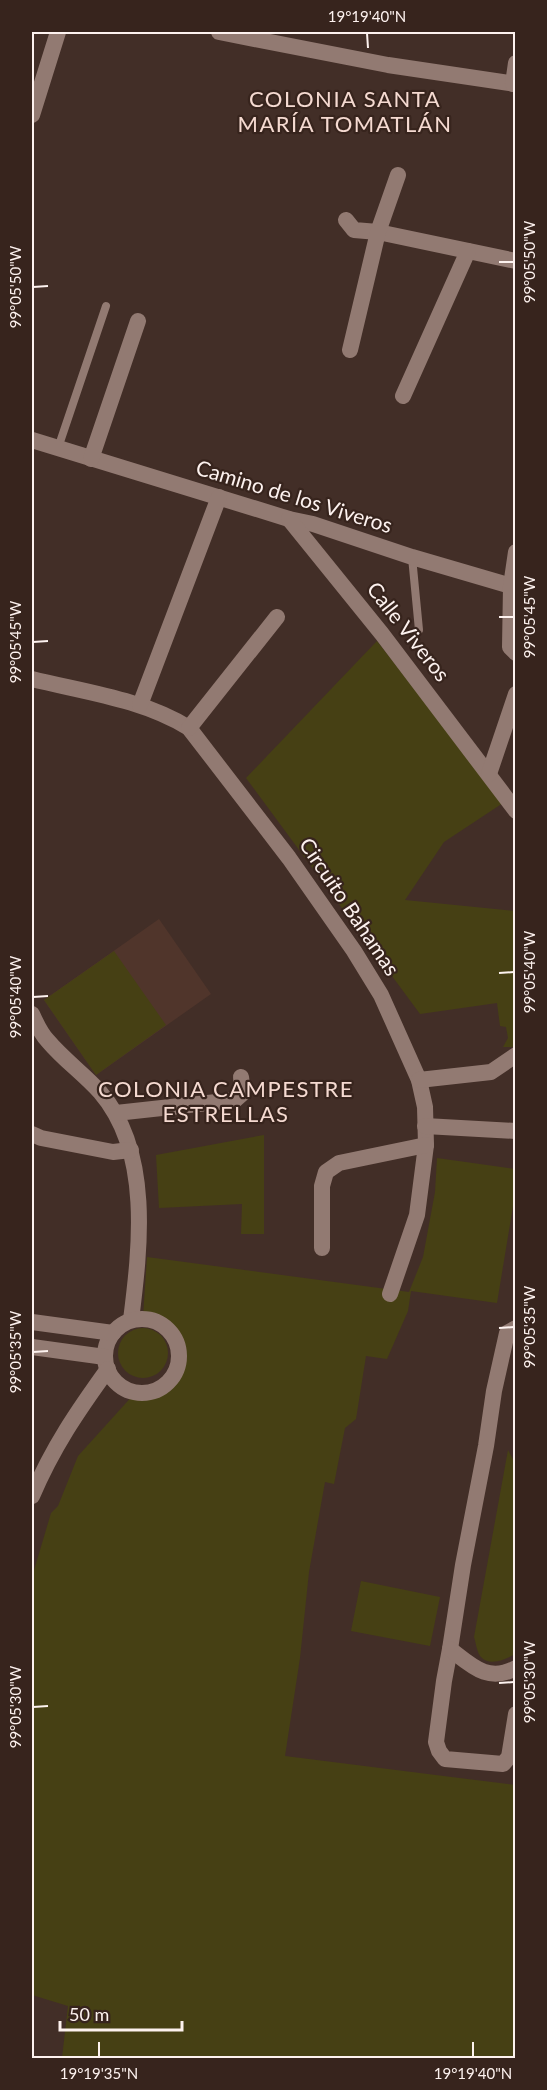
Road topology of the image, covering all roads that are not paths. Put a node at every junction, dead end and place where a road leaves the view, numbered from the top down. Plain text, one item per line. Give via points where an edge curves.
1 (58, 32) edge
2 (219, 32) edge
3 (516, 63) edge
4 (514, 84) edge
5 (32, 115) edge
6 (398, 174) dead end
7 (346, 220) dead end
8 (378, 232) junction
9 (468, 251) junction
10 (516, 261) edge
11 (106, 306) dead end
12 (138, 321) dead end
13 (350, 350) dead end
14 (403, 396) dead end
15 (32, 440) edge
16 (58, 448) junction
17 (91, 459) junction
18 (219, 497) junction
19 (289, 519) junction
20 (516, 552) edge
21 (412, 558) junction
22 (513, 582) edge
23 (277, 617) dead end
24 (418, 630) dead end
25 (516, 653) edge
26 (32, 679) edge
27 (516, 694) edge
28 (140, 705) junction
29 (189, 728) junction
30 (489, 774) junction
31 (516, 811) edge
32 (32, 1014) edge
33 (39, 1039) edge
34 (516, 1055) edge
35 (241, 1077) dead end
36 (419, 1080) junction
37 (116, 1113) junction
38 (425, 1126) junction
39 (516, 1131) edge
40 (32, 1134) edge
41 (426, 1145) junction
42 (130, 1150) junction
43 (322, 1248) dead end
44 (390, 1294) dead end
45 (131, 1320) junction
46 (32, 1322) edge
47 (511, 1330) edge
48 (113, 1333) junction
49 (32, 1347) edge
50 (107, 1363) junction
51 (32, 1496) edge
52 (450, 1649) junction
53 (516, 1668) edge
54 (516, 1714) edge

1 - 5 street
2 - 4 street via 388,65
3 - 4 street
6 - 8 street
7 - 8 street via 354,230
8 - 9 street
8 - 13 street
9 - 10 street
9 - 14 street
11 - 16 lane
12 - 17 street
15 - 16 street, Camino de los Viveros
16 - 17 street, Camino de los Viveros
17 - 18 street, Camino de los Viveros
18 - 19 street, Camino de los Viveros
18 - 28 street
19 - 21 street, Camino de los Viveros
19 - 30 street, Calle Viveros
20 - 22 street
21 - 22 street, Camino de los Viveros
21 - 24 lane
22 - 25 street via 510,647
23 - 29 street
26 - 28 street, Circuito Bahamas
27 - 30 street
28 - 29 street, Circuito Bahamas
29 - 36 street, Circuito Bahamas via 290,858 354,951 381,995
30 - 31 street, Calle Viveros
32 - 33 street
33 - 37 street via 100,1092
34 - 36 street via 491,1072
35 - 37 street via 243,1093 235,1100
36 - 38 street, Circuito Bahamas
37 - 42 street
38 - 39 street
38 - 41 street, Circuito Bahamas
40 - 42 street via 113,1152
41 - 43 street via 339,1163 326,1172 322,1186
41 - 44 street, Circuito Bahamas via 417,1215
42 - 45 street via 139,1198
45 - 48 street
45 - 50 street via 149,1319 166,1326 178,1347 180,1360 176,1372 159,1389 135,1392 114,1380
46 - 48 street
47 - 52 street via 494,1391
48 - 50 street via 107,1344
49 - 50 street
50 - 51 street via 48,1460
52 - 53 street via 489,1674
52 - 54 street via 436,1743 445,1759 502,1764 509,1757

